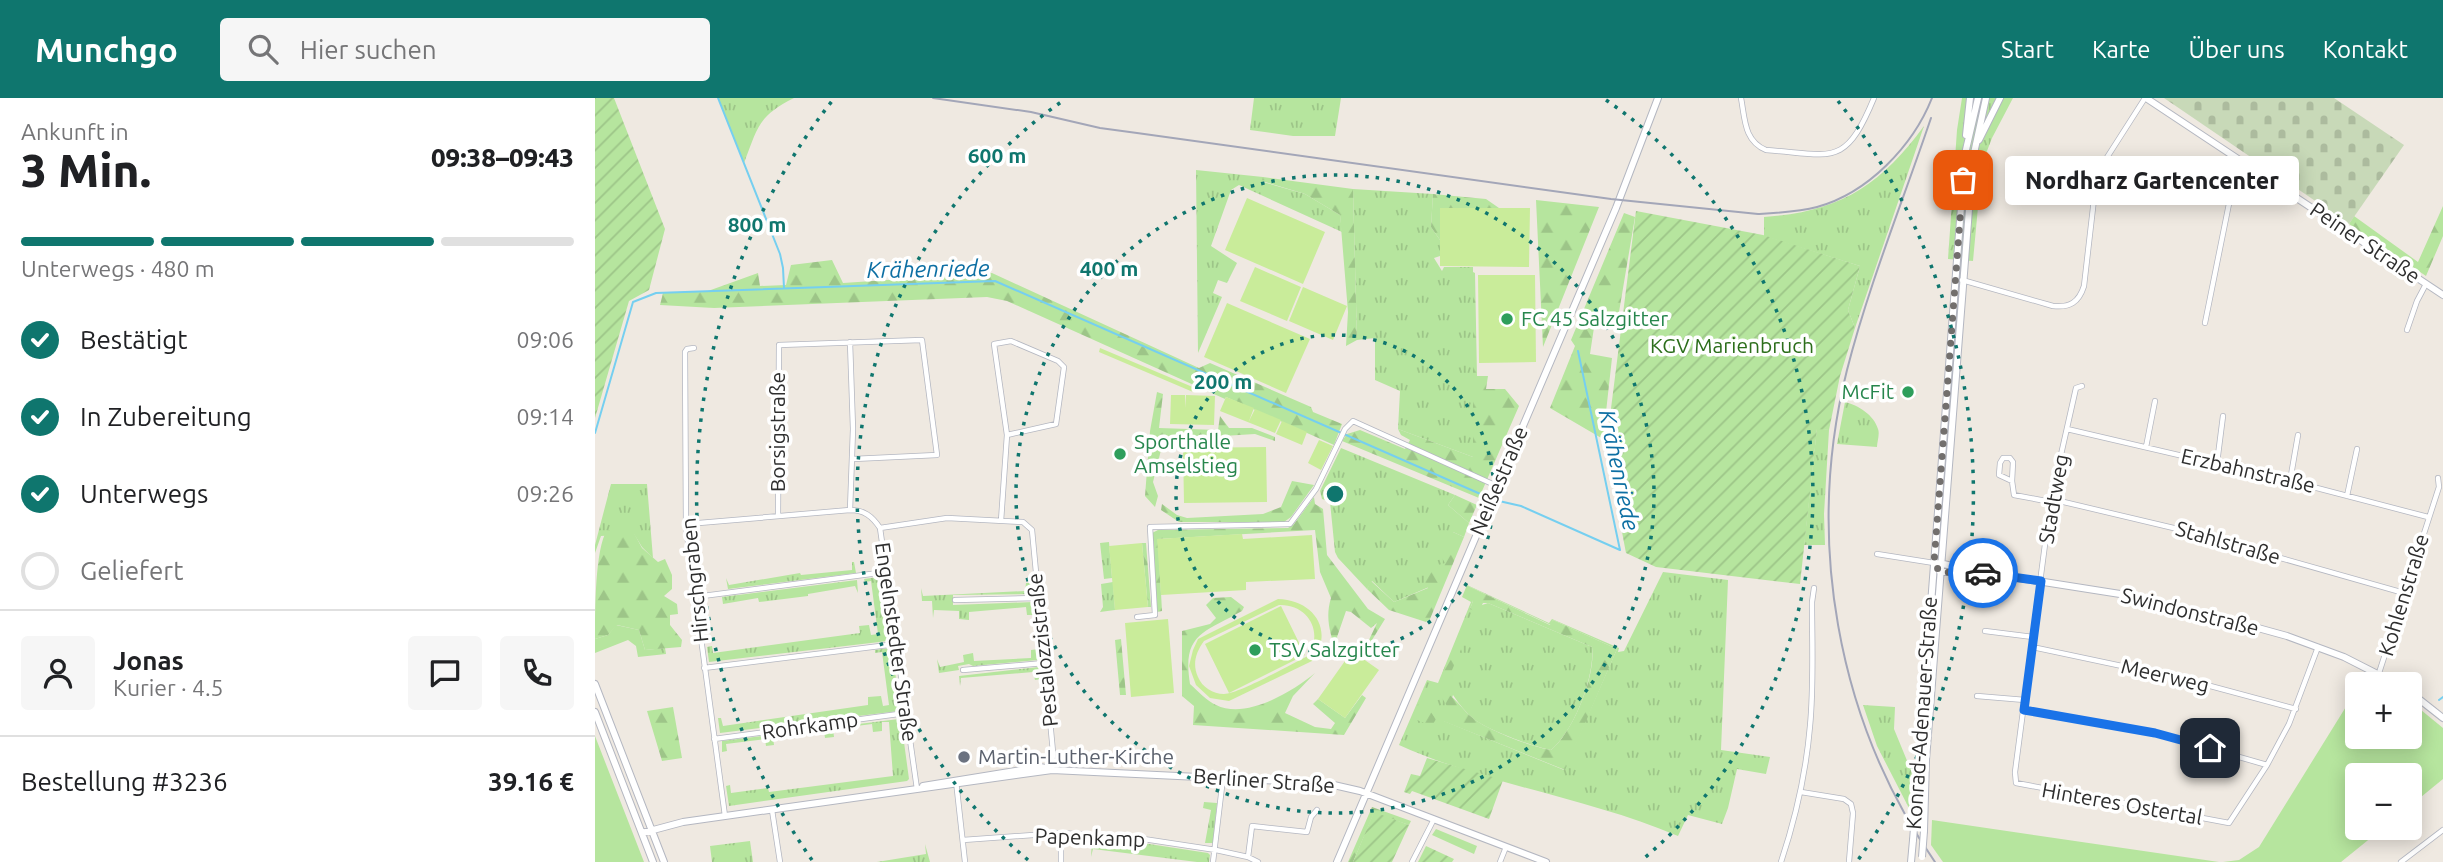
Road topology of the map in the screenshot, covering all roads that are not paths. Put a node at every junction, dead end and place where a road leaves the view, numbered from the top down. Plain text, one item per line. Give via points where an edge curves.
1 (1658, 98) edge
2 (1741, 98) edge
3 (1874, 98) edge
4 (1970, 98) edge
5 (1978, 98) edge
6 (1986, 98) edge
7 (2000, 98) edge
8 (2146, 98) edge
9 (1965, 154) junction
10 (1973, 158) junction
11 (2238, 158) junction
12 (1957, 279) junction
13 (2426, 284) junction
14 (2443, 295) edge
15 (2205, 323) dead end
16 (2407, 330) dead end
17 (850, 342) junction
18 (694, 348) dead end
19 (2082, 386) dead end
20 (2155, 401) dead end
21 (2223, 416) dead end
22 (2067, 429) junction
23 (1007, 435) junction
24 (2298, 435) dead end
25 (2146, 447) junction
26 (2357, 449) dead end
27 (853, 459) junction
28 (2217, 463) junction
29 (2438, 478) dead end
30 (2012, 481) junction
31 (2290, 481) junction
32 (1497, 486) junction
33 (2347, 496) junction
34 (2051, 501) junction
35 (850, 510) junction
36 (778, 516) junction
37 (2428, 517) junction
38 (1001, 521) junction
39 (687, 524) junction
40 (880, 528) junction
41 (1877, 554) dead end
42 (1938, 563) junction
43 (1974, 571) junction
44 (886, 572) junction
45 (1940, 572) junction
46 (2041, 581) junction
47 (1814, 589) dead end
48 (2404, 593) junction
49 (695, 597) junction
50 (1038, 598) junction
51 (955, 600) dead end
52 (1137, 617) dead end
53 (1985, 631) dead end
54 (2033, 637) junction
55 (896, 643) junction
56 (2032, 647) junction
57 (2318, 647) junction
58 (1044, 663) junction
59 (704, 668) junction
60 (963, 670) dead end
61 (2377, 672) edge
62 (2379, 672) edge
63 (595, 684) edge
64 (1976, 696) dead end
65 (2025, 700) junction
66 (2422, 701) edge
67 (2297, 709) junction
68 (2024, 710) junction
69 (595, 712) edge
70 (906, 713) junction
71 (2443, 718) edge
72 (714, 739) junction
73 (2267, 765) junction
74 (1052, 770) junction
75 (1224, 777) junction
76 (956, 782) junction
77 (2016, 783) joint
78 (916, 789) junction
79 (1801, 792) junction
80 (1366, 794) junction
81 (772, 810) junction
82 (1317, 810) dead end
83 (725, 816) junction
84 (1434, 819) junction
85 (651, 830) junction
86 (2443, 830) edge
87 (642, 833) junction
88 (1061, 833) junction
89 (963, 840) junction
90 (1506, 847) junction
91 (1216, 850) junction
92 (1248, 857) junction
93 (1922, 859) edge
94 (653, 862) edge
95 (664, 862) edge
96 (780, 862) edge
97 (963, 862) edge
98 (1061, 862) edge
99 (1213, 862) edge
100 (1258, 862) edge
101 (1337, 862) edge
102 (1412, 862) edge
103 (1500, 862) edge
104 (1546, 862) edge
105 (1781, 862) edge
106 (1849, 862) edge
107 (1911, 862) edge
108 (2402, 862) edge

1 - 32 street, Neißestraße
2 - 3 street via 1753,142 1766,150 1818,154 1838,152 1849,144
4 - 9 street
5 - 9 street, Konrad-Adenauer-Straße
6 - 10 street, Konrad-Adenauer-Straße
7 - 10 street
8 - 11 street, Peiner Straße
8 - 12 street via 2097,173 2084,286 2076,301 2053,306
9 - 12 street, Konrad-Adenauer-Straße
10 - 12 street, Konrad-Adenauer-Straße
11 - 13 street, Peiner Straße
11 - 15 street
12 - 42 street, Konrad-Adenauer-Straße
13 - 14 street, Peiner Straße
13 - 16 street
17 - 27 street
17 - 27 street via 922,340 937,454
17 - 36 street, Borsigstraße via 782,344 777,348
18 - 39 street, Hirschgraben via 685,352
19 - 22 street, Stadtweg via 2076,388
20 - 25 street
21 - 28 street
22 - 25 street, Erzbahnstraße
22 - 34 street, Stadtweg
23 - 23 street via 994,344 1010,341 1064,367 1056,424
23 - 38 street
24 - 31 street
25 - 28 street, Erzbahnstraße
26 - 33 street
27 - 35 street
28 - 31 street, Erzbahnstraße
29 - 37 street, Kohlenstraße
30 - 30 street via 2013,462 2004,458 1999,475
30 - 34 street, Stahlstraße via 2014,495
31 - 33 street, Erzbahnstraße
32 - 52 street via 1357,421 1350,422 1316,489 1290,524 1150,527 1155,615
32 - 80 street, Neißestraße
33 - 37 street, Erzbahnstraße
34 - 46 street, Stadtweg
34 - 48 street, Stahlstraße via 2171,527
35 - 36 street
35 - 40 street, Engelnstedter Straße via 868,514
36 - 39 street
37 - 48 street, Kohlenstraße
38 - 40 street via 947,518
38 - 50 street, Pestalozzistraße via 1023,522 1032,530
39 - 49 street, Hirschgraben
40 - 44 street, Engelnstedter Straße
41 - 42 street
42 - 43 street, Swindonstraße
42 - 45 street, Konrad-Adenauer-Straße
42 - 107 street, Konrad-Adenauer-Straße, bridge
43 - 45 street, Swindonstraße
43 - 46 street, Swindonstraße
44 - 49 street
44 - 55 street, Engelnstedter Straße
45 - 93 street, Konrad-Adenauer-Straße, bridge
46 - 54 street, Stadtweg
46 - 57 street, Swindonstraße via 2156,601
47 - 79 street via 1810,725
48 - 62 street, Kohlenstraße
49 - 59 street, Hirschgraben
50 - 51 street
50 - 58 street, Pestalozzistraße
53 - 54 street
54 - 56 street, Stadtweg
55 - 59 street
55 - 70 street, Engelnstedter Straße
56 - 65 street, Stadtweg
56 - 67 street, Meerweg via 2189,680
57 - 61 street, Swindonstraße
57 - 67 street
58 - 60 street
58 - 74 street, Pestalozzistraße
59 - 72 street, Hirschgraben
63 - 85 street
64 - 65 street
65 - 68 street, Stadtweg
66 - 71 street
67 - 73 street
68 - 73 street via 2155,733
68 - 77 street, Stadtweg
69 - 87 street
70 - 72 street, Rohrkamp
70 - 78 street, Engelnstedter Straße
72 - 83 street, Hirschgraben
73 - 77 street, Hinteres Ostertal via 2229,823
74 - 75 street, Berliner Straße
74 - 76 street, Berliner Straße via 1039,767
75 - 80 street, Berliner Straße via 1325,783
75 - 91 street
76 - 78 street, Berliner Straße
76 - 89 street
78 - 81 street, Berliner Straße
79 - 105 street
79 - 106 street via 1851,804
80 - 84 street, Berliner Straße
80 - 101 street, Neißestraße
81 - 83 street, Berliner Straße
81 - 96 street
82 - 92 street via 1307,832 1252,826
83 - 85 street, Berliner Straße
84 - 90 street, Berliner Straße
84 - 102 street
85 - 87 street, Berliner Straße
85 - 95 street
86 - 108 street
87 - 94 street
88 - 89 street, Papenkamp
88 - 91 street, Papenkamp
88 - 98 street
89 - 97 street
90 - 103 street
90 - 104 street, Berliner Straße
91 - 92 street, Papenkamp
91 - 99 street
92 - 100 street, Papenkamp

